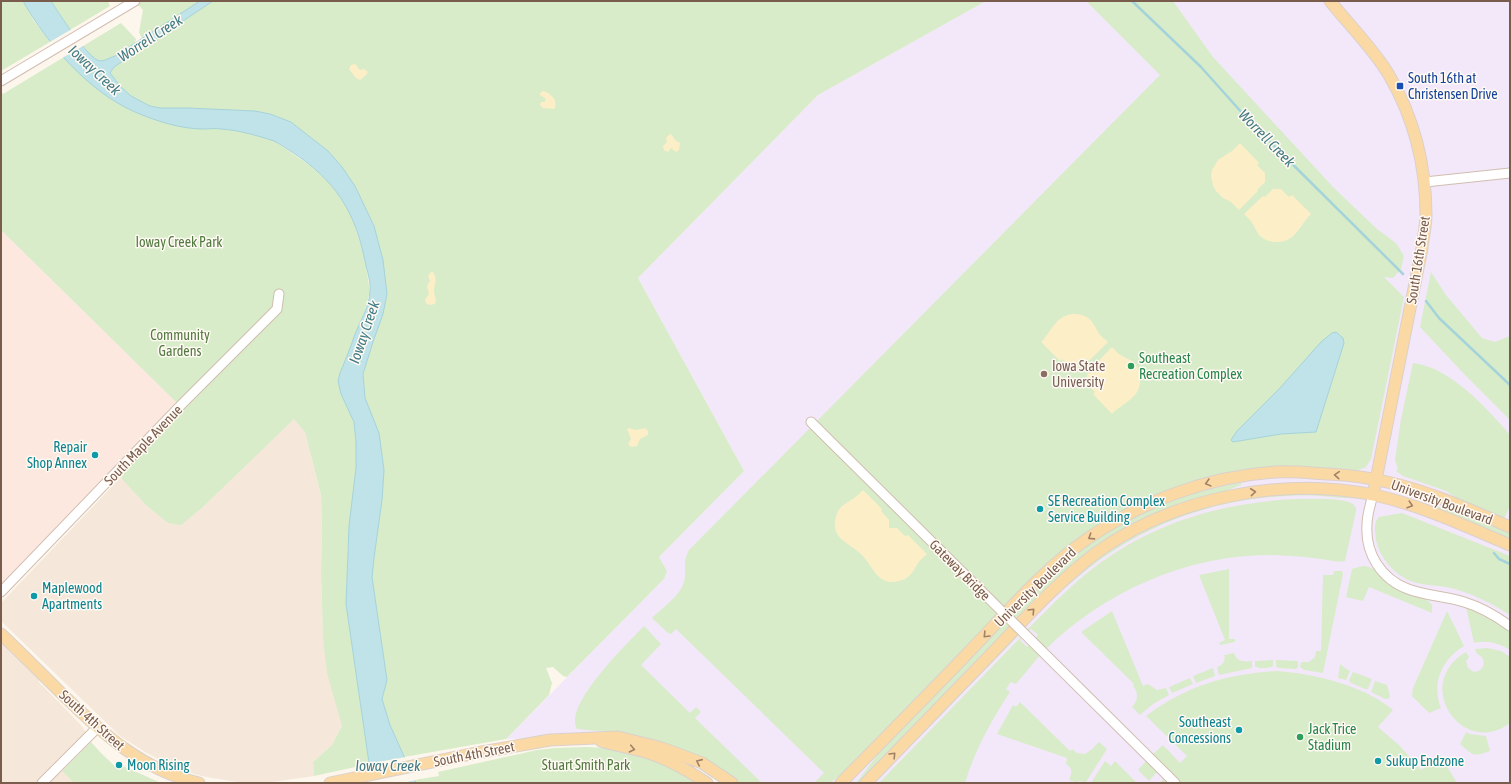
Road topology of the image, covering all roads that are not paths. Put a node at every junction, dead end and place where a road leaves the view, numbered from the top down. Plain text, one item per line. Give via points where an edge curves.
1 (1330, 1) edge
2 (133, 2) edge
3 (1, 81) edge
4 (1510, 173) edge
5 (1424, 182) junction
6 (279, 294) dead end
7 (811, 422) dead end
8 (1376, 479) junction
9 (1373, 495) junction
10 (1510, 527) edge
11 (1510, 545) edge
12 (1, 592) edge
13 (1510, 626) edge
14 (1, 634) edge
15 (97, 728) junction
16 (595, 738) junction
17 (42, 783) edge
18 (199, 783) edge
19 (330, 783) edge
20 (707, 783) edge
21 (732, 783) edge
22 (841, 783) edge
23 (866, 783) edge
24 (1175, 783) edge

1 - 5 main road, South 16th Street via 1388,74 1403,102 1415,131
2 - 3 street
4 - 5 street
5 - 8 main road, South 16th Street via 1426,216 1422,248
6 - 12 street, South Maple Avenue via 276,309
7 - 24 street, Gateway Bridge, bridge
8 - 9 main road, South 16th Street
8 - 10 main road, University Boulevard via 1434,496
8 -> 22 main road, University Boulevard via 1276,472 1237,477 1211,482 1171,495 1110,524 1042,576
9 -> 11 main road, University Boulevard via 1429,511
9 - 13 street via 1366,526 1368,545 1377,565 1389,578 1408,589 1464,602 1488,612
23 -> 9 main road, University Boulevard via 1057,587 1086,561 1118,539 1178,511 1248,492 1319,489
14 - 15 main road, South 4th Street
15 - 17 street
15 - 18 main road, South 4th Street via 132,755 152,766
16 - 19 main road, South 4th Street via 550,740
16 -> 20 main road, South 4th Street via 664,759
21 -> 16 main road, South 4th Street via 702,763 662,748 618,737

